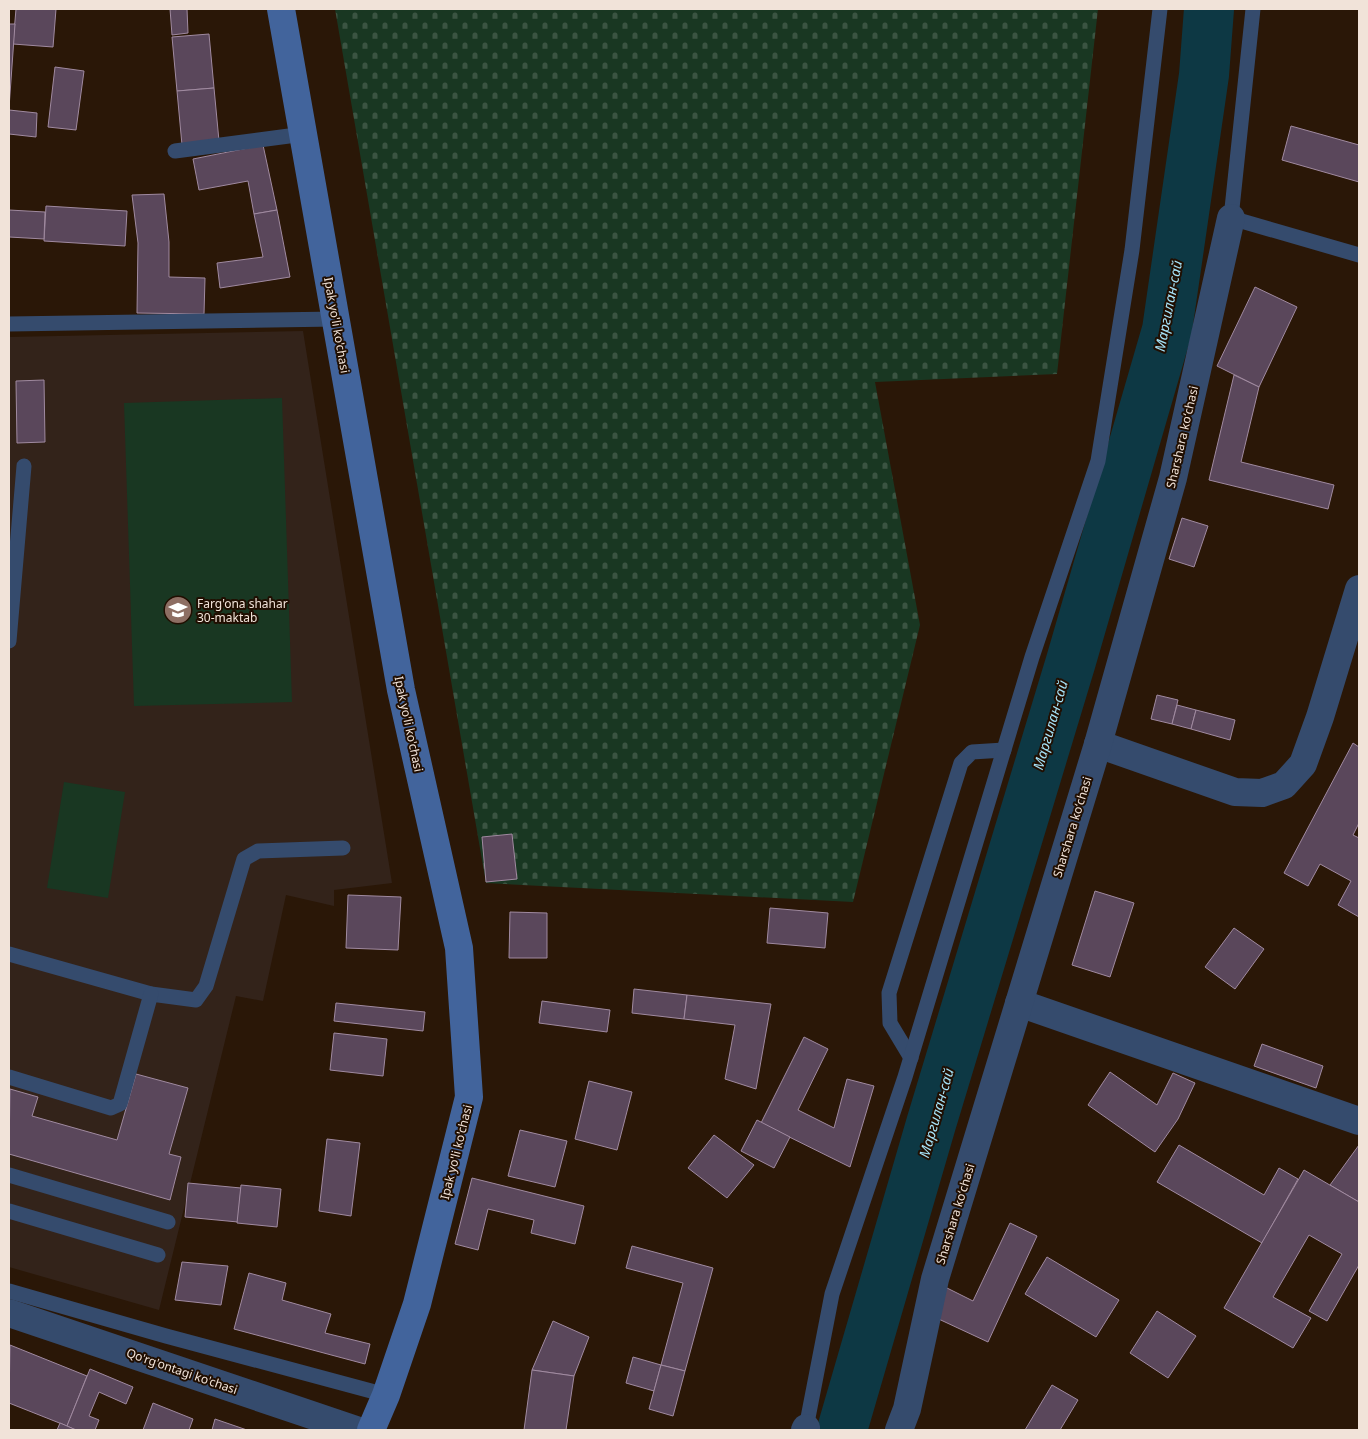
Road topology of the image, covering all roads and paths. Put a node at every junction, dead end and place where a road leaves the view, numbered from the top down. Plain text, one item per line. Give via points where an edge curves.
1 (282, 9) edge
2 (1160, 9) edge
3 (1253, 9) edge
4 (304, 134) junction
5 (175, 150) dead end
6 (1230, 218) junction
7 (1359, 255) edge
8 (336, 319) junction
9 (9, 324) edge
10 (24, 466) dead end
11 (13, 546) edge
12 (1359, 589) edge
13 (9, 641) edge
14 (1098, 744) junction
15 (1004, 750) junction
16 (343, 848) dead end
17 (9, 954) edge
18 (151, 994) junction
19 (1019, 1003) junction
20 (911, 1058) junction
21 (9, 1077) edge
22 (1359, 1121) edge
23 (9, 1176) edge
24 (9, 1211) edge
25 (168, 1222) dead end
26 (158, 1255) dead end
27 (9, 1291) edge
28 (9, 1313) edge
29 (386, 1395) junction
30 (808, 1429) edge
31 (356, 1430) edge
32 (371, 1430) edge
33 (899, 1430) edge

1 - 4 main road, Ipak yo'li ko'chasi
2 - 15 lane via 1132,250 1098,461
3 - 6 lane
4 - 5 lane
4 - 8 main road, Ipak yo'li ko'chasi
6 - 7 lane
6 - 14 street, Sharshara koʻchasi via 1173,478
8 - 9 lane
8 - 29 main road, Ipak yo'li ko'chasi via 401,690 459,948 469,1097 417,1304
10 - 11 lane
11 - 13 lane
12 - 14 street via 1303,764 1284,785 1262,794 1235,792
14 - 19 street, Sharshara koʻchasi
15 - 20 lane
15 - 20 lane via 972,752 961,762 890,993 890,1023
16 - 18 lane via 258,851 244,859 206,986 196,1000
17 - 18 lane
18 - 21 lane via 120,1104 111,1108
19 - 22 street
19 - 33 street, Sharshara koʻchasi via 935,1279 907,1409
20 - 30 lane via 832,1294
23 - 25 lane
24 - 26 lane
27 - 29 lane
28 - 31 street, Qo'rg'ontagi ko'chasi
29 - 32 main road, Ipak yo'li ko'chasi

